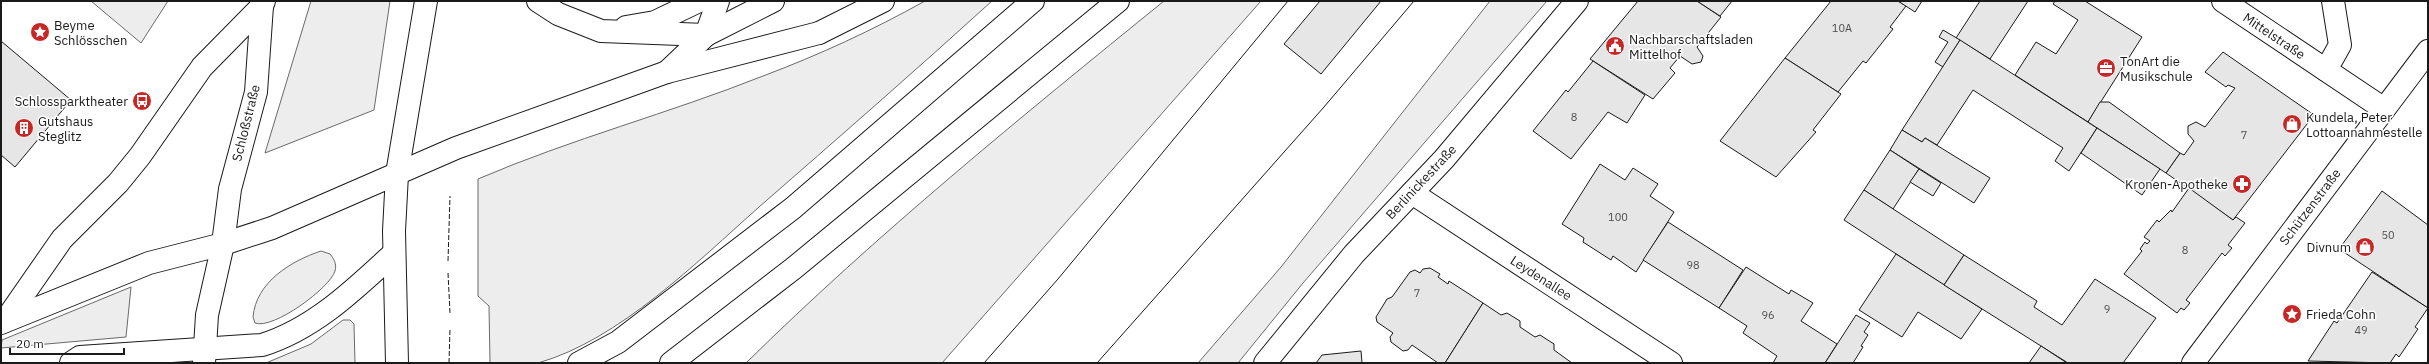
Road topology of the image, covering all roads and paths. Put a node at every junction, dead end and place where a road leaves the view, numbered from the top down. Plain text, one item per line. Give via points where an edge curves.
1 (426, 1) edge
2 (538, 1) edge
3 (718, 1) edge
4 (773, 1) edge
5 (883, 1) edge
6 (1033, 1) edge
7 (1118, 1) edge
8 (1577, 1) edge
9 (2223, 1) edge
10 (2332, 1) edge
11 (263, 3) edge
12 (692, 5) edge
13 (601, 31) junction
14 (706, 35) junction
15 (2428, 51) edge
16 (2326, 70) junction
17 (667, 72) junction
18 (2384, 109) junction
19 (397, 174) junction
20 (1412, 193) junction
21 (223, 244) junction
22 (394, 253) junction
23 (3, 322) edge
24 (204, 356) edge
25 (70, 363) edge
26 (397, 363) edge
27 (579, 363) edge
28 (671, 363) edge
29 (1265, 363) edge
30 (1671, 363) edge
31 (2193, 363) edge

1 - 19 main road
2 - 13 main road via 558,14
3 - 14 main road
4 - 14 main road
5 - 17 main road via 819,33
6 - 27 main road via 793,208 618,342
7 - 28 main road via 794,268
8 - 20 main road, Berlinickestraße via 1444,159
9 - 16 main road, Mittelstraße
10 - 16 main road via 2340,46
11 - 21 main road, Schloßstraße via 256,92 231,184
11 - 23 main road via 202,67 140,156 62,239
12 - 13 main road via 655,22
13 - 14 main road
14 - 17 main road
15 - 18 main road, Schützenstraße
16 - 18 main road, Mittelstraße
17 - 19 main road via 456,148
18 - 31 main road, Schützenstraße
19 - 21 main road via 272,228
19 - 22 main road
20 - 29 main road, Berlinickestraße via 1354,254
20 - 30 main road, Leydenallee
21 - 23 main road via 149,263
21 - 24 main road, Schloßstraße via 207,315
22 - 24 main road via 308,324 280,339 262,345
22 - 26 main road
24 - 25 main road via 80,358

